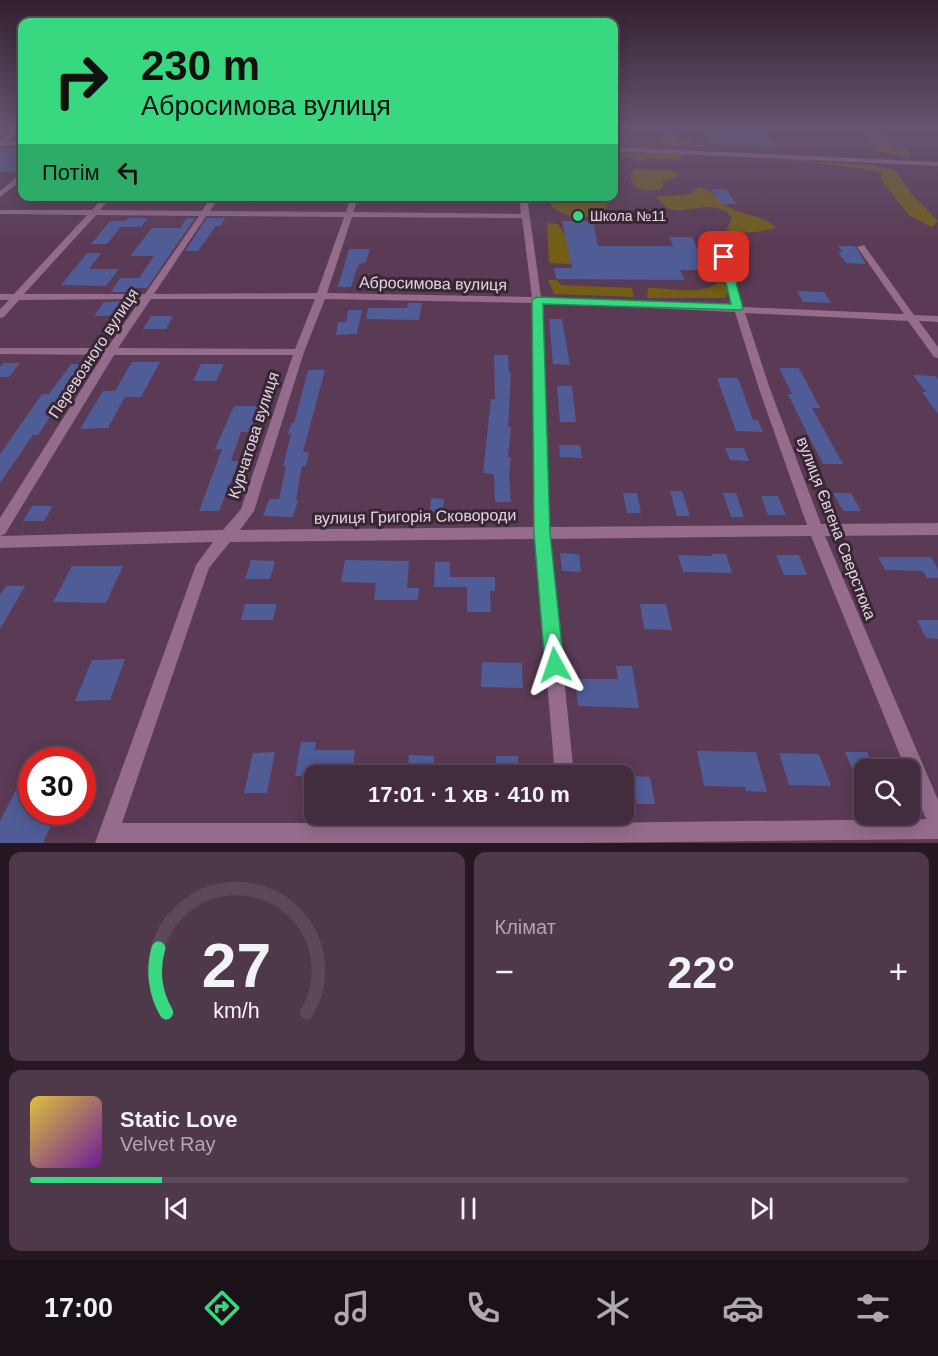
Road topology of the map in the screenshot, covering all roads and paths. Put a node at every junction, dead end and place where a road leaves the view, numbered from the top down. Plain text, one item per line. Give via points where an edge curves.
1 (18, 180) edge
2 (0, 195) edge
3 (105, 201) edge
4 (213, 201) edge
5 (353, 201) edge
6 (524, 201) edge
7 (0, 212) edge
8 (94, 213) junction
9 (205, 214) junction
10 (348, 215) junction
11 (525, 216) junction
12 (720, 240) dead end
13 (861, 247) dead end
14 (149, 296) junction
15 (321, 296) junction
16 (0, 297) edge
17 (16, 297) junction
18 (537, 300) junction
19 (737, 308) junction
20 (0, 315) edge
21 (912, 317) junction
22 (938, 319) edge
23 (0, 351) edge
24 (110, 352) junction
25 (299, 352) junction
26 (938, 355) edge
27 (938, 529) edge
28 (0, 530) edge
29 (815, 530) junction
30 (542, 533) junction
31 (225, 536) junction
32 (0, 542) edge
33 (564, 765) edge
34 (938, 824) edge
35 (537, 825) edge
36 (634, 825) edge
37 (938, 829) edge
38 (107, 838) edge

1 - 2 street
3 - 8 street
4 - 9 street, Перевозного вулиця
5 - 10 street, Курчатова вулиця
6 - 11 street
7 - 8 street
8 - 9 street
8 - 17 street
9 - 10 street
9 - 14 street, Перевозного вулиця
10 - 11 street
10 - 15 street, Курчатова вулиця
11 - 18 street
12 - 19 street, вулиця Євгена Сверстюка
13 - 21 street
14 - 15 street, Абросимова вулиця
14 - 17 street, Абросимова вулиця
14 - 24 street, Перевозного вулиця
15 - 18 street, Абросимова вулиця
15 - 25 street, Курчатова вулиця
16 - 17 street, Абросимова вулиця
17 - 20 street
18 - 19 street, Абросимова вулиця
18 - 30 street
19 - 21 street, Абросимова вулиця
19 - 29 street, вулиця Євгена Сверстюка
21 - 22 street, Абросимова вулиця
21 - 26 street
23 - 24 street
24 - 25 street
24 - 28 street, Перевозного вулиця
25 - 31 street, Курчатова вулиця via 247,511
27 - 29 street, вулиця Григорія Сковороди
29 - 30 street, вулиця Григорія Сковороди
29 - 34 street, вулиця Євгена Сверстюка
30 - 31 street, вулиця Григорія Сковороди
30 - 33 street
31 - 32 street, вулиця Григорія Сковороди
31 - 38 street, Курчатова вулиця via 204,565
35 - 38 street
36 - 37 street

